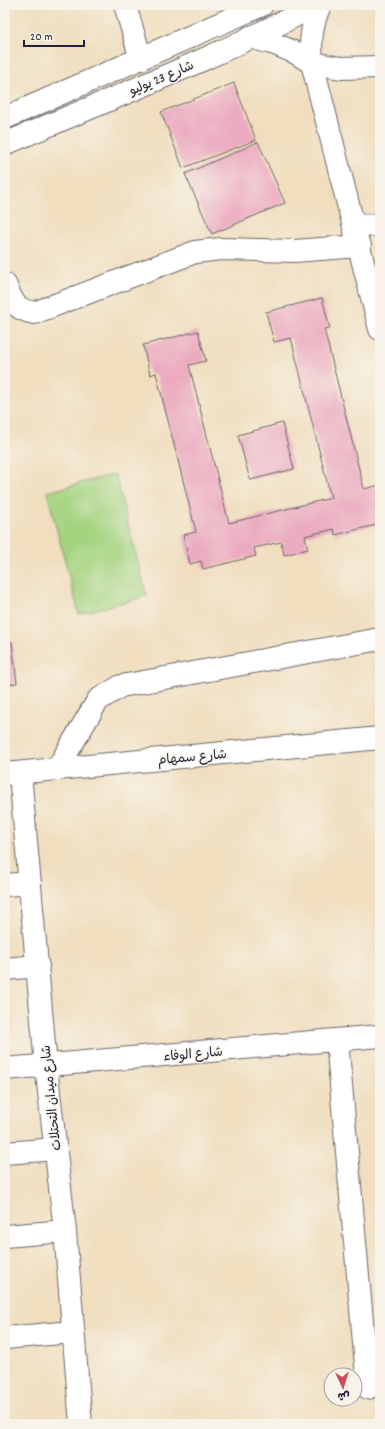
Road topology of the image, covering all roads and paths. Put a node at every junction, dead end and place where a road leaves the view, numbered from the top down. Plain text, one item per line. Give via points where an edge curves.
1 (125, 5) edge
2 (262, 5) edge
3 (316, 5) edge
4 (320, 5) edge
5 (250, 37) junction
6 (141, 59) junction
7 (312, 63) junction
8 (380, 67) edge
9 (5, 118) edge
10 (5, 144) edge
11 (380, 225) edge
12 (358, 236) junction
13 (5, 284) edge
14 (380, 329) edge
15 (380, 639) edge
16 (380, 738) edge
17 (57, 769) junction
18 (12, 774) edge
19 (30, 883) junction
20 (5, 885) edge
21 (38, 966) junction
22 (5, 969) edge
23 (380, 1036) edge
24 (337, 1040) junction
25 (46, 1066) junction
26 (5, 1069) edge
27 (56, 1149) junction
28 (5, 1153) edge
29 (65, 1231) junction
30 (5, 1236) edge
31 (72, 1332) junction
32 (5, 1338) edge
33 (368, 1388) dead end
34 (80, 1424) edge

1 - 6 street
2 - 6 street, شارع 23 يوليو
3 - 5 street, شارع 23 يوليو
4 - 7 street via 310,40
5 - 7 street via 275,44
5 - 10 street, شارع 23 يوليو
6 - 9 street, شارع 23 يوليو
7 - 8 street via 341,68
7 - 12 street
11 - 12 street
12 - 13 street via 294,251 221,249 195,252 34,314 20,310 11,299
12 - 14 street
15 - 17 street via 121,686 98,700
16 - 17 street, شارع سمهام
17 - 18 street, شارع سمهام
18 - 19 street, شارع ميدان التحتلات
19 - 20 street
19 - 21 street, شارع ميدان التحتلات
21 - 22 street
21 - 25 street, شارع ميدان التحتلات
23 - 24 street, شارع الوفاء
24 - 25 street, شارع الوفاء
24 - 33 street
25 - 26 street, شارع الوفاء
25 - 27 street, شارع ميدان التحتلات
27 - 28 street
27 - 29 street, شارع ميدان التحتلات
29 - 30 street
29 - 31 street, شارع ميدان التحتلات
31 - 32 street
31 - 34 street, شارع ميدان التحتلات

